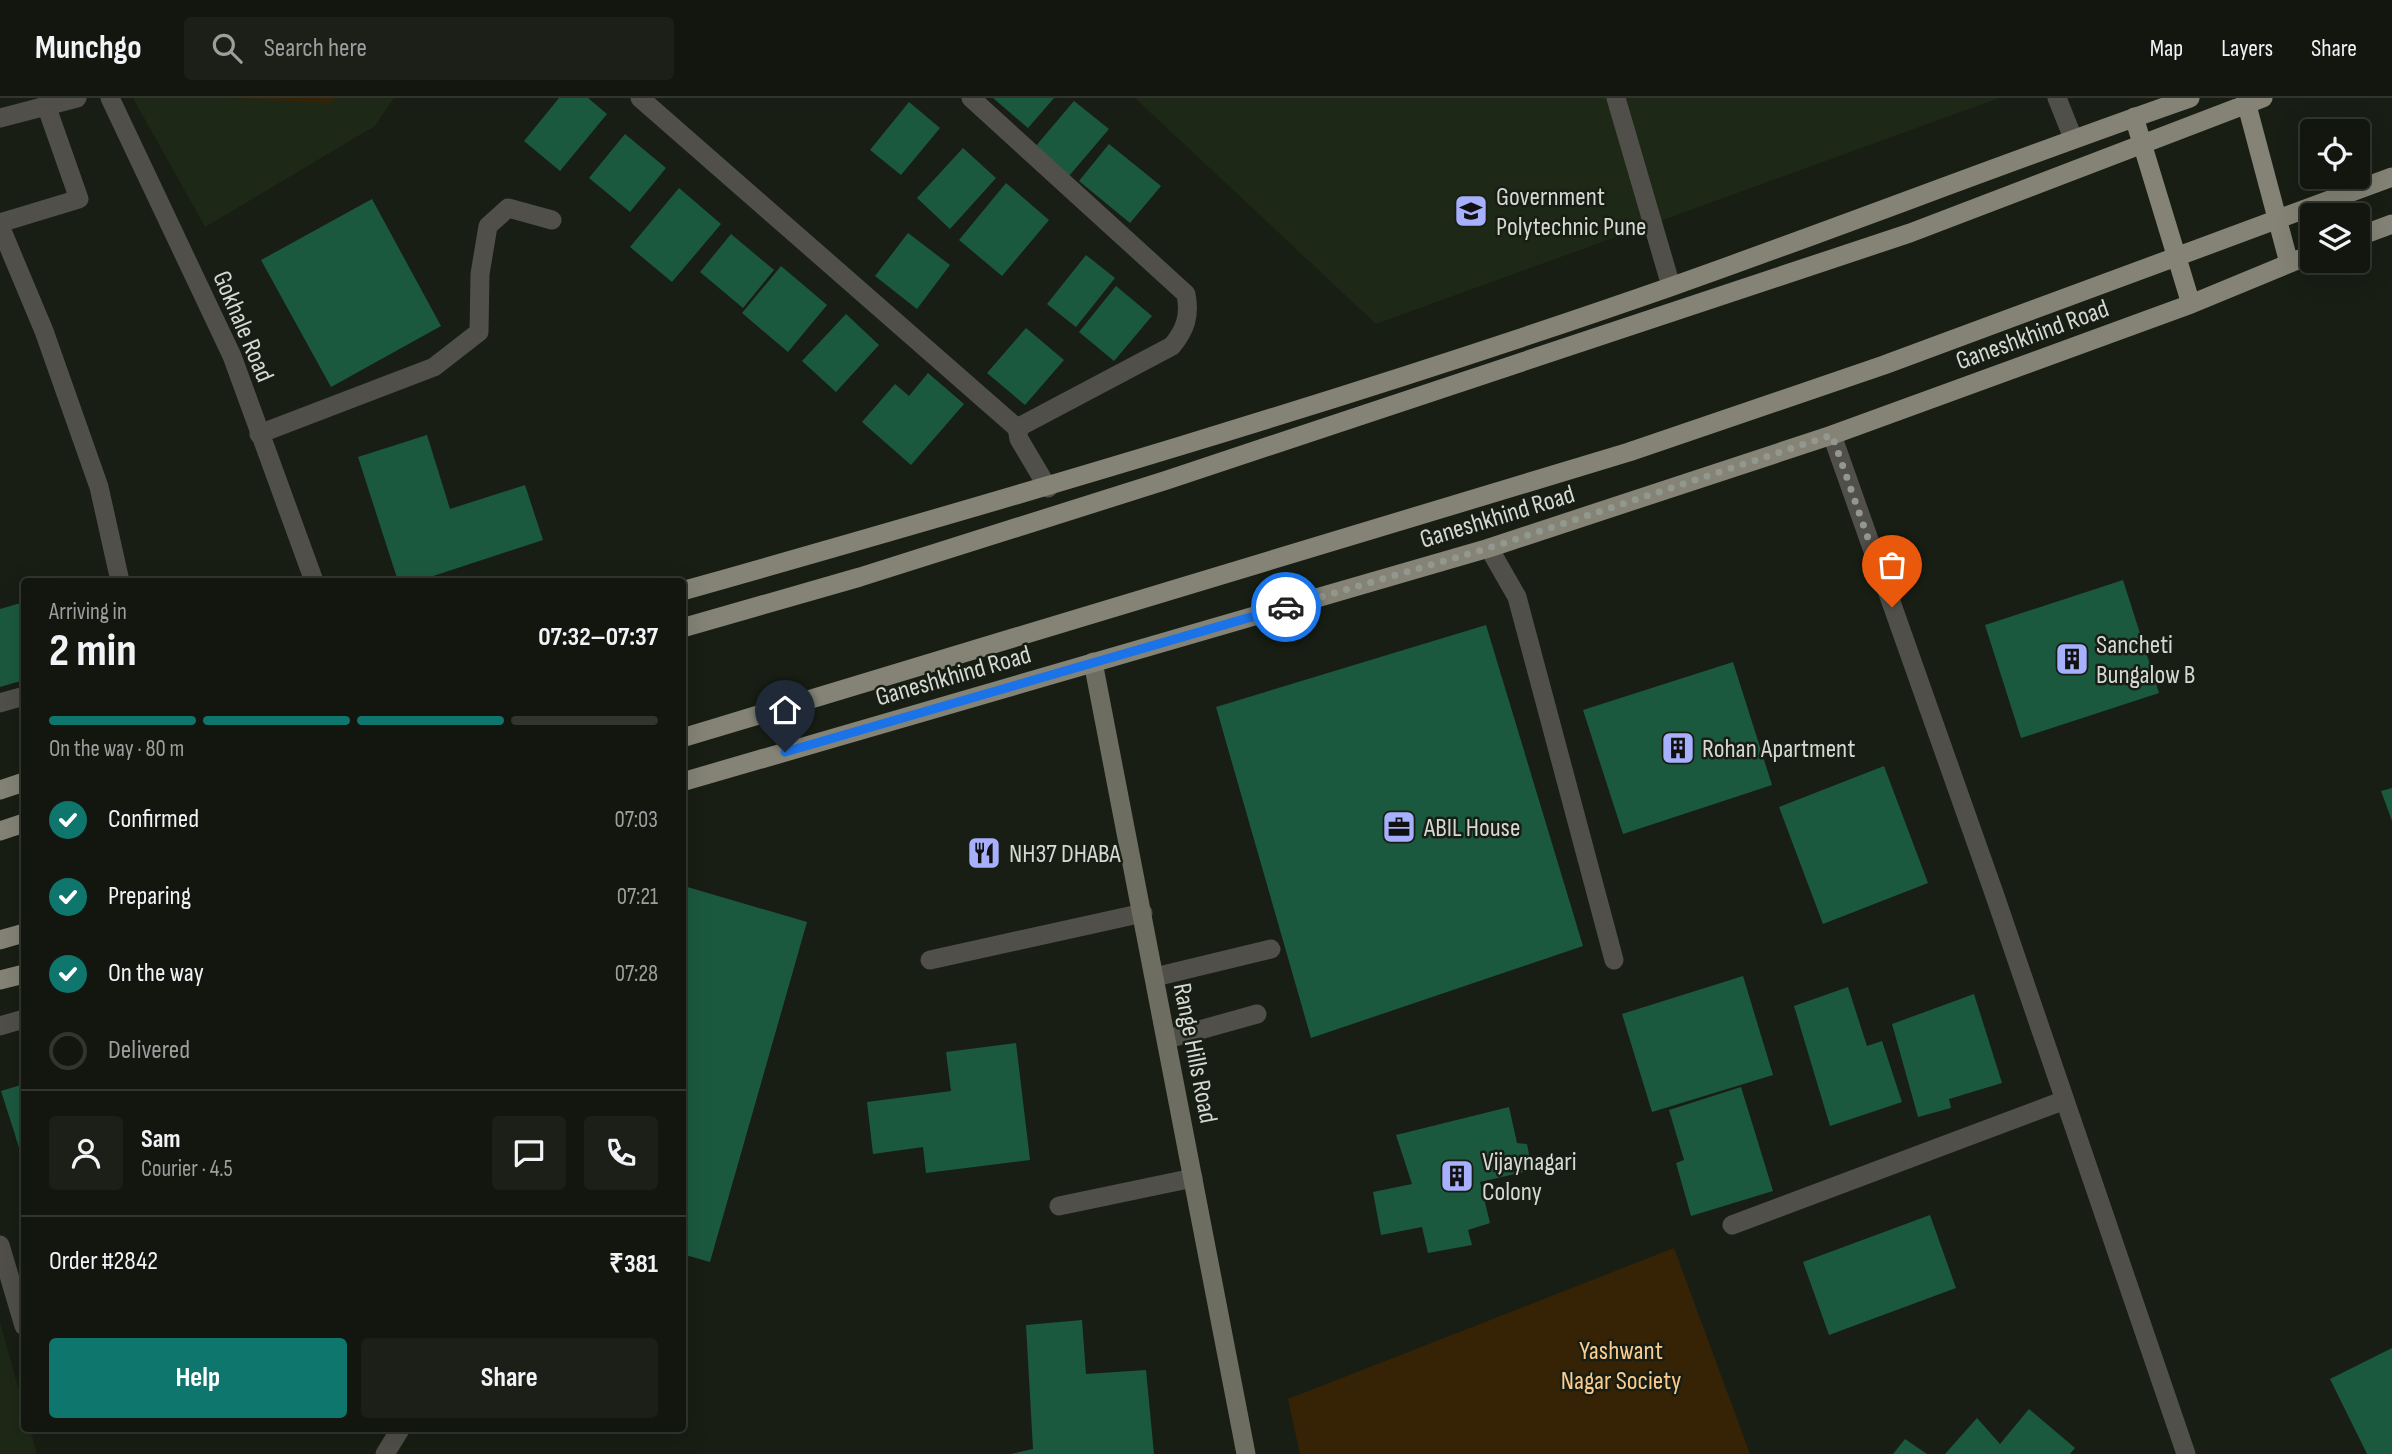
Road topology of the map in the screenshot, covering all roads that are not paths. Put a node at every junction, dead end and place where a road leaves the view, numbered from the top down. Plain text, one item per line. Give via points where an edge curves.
1 (77, 98) edge
2 (110, 98) edge
3 (639, 98) edge
4 (971, 98) edge
5 (1616, 98) edge
6 (2057, 98) edge
7 (2190, 98) edge
8 (2245, 98) edge
9 (2263, 98) edge
10 (47, 108) junction
11 (2134, 117) junction
12 (0, 118) edge
13 (2073, 138) junction
14 (2392, 177) edge
15 (552, 220) dead end
16 (2392, 224) edge
17 (0, 225) edge
18 (2370, 232) edge
19 (2300, 258) edge
20 (2290, 262) junction
21 (1671, 286) junction
22 (2191, 304) junction
23 (1017, 428) junction
24 (259, 434) junction
25 (1832, 435) junction
26 (1048, 488) junction
27 (1489, 548) junction
28 (119, 578) edge
29 (313, 578) edge
30 (686, 590) edge
31 (686, 627) edge
32 (1093, 662) junction
33 (21, 697) edge
34 (0, 703) edge
35 (686, 737) edge
36 (686, 781) edge
37 (21, 783) edge
38 (0, 790) edge
39 (21, 825) edge
40 (0, 831) edge
41 (1143, 913) junction
42 (21, 934) edge
43 (0, 940) edge
44 (1271, 948) dead end
45 (930, 960) dead end
46 (1614, 960) dead end
47 (21, 975) edge
48 (1155, 977) junction
49 (0, 980) edge
50 (1257, 1014) dead end
51 (21, 1020) edge
52 (0, 1026) edge
53 (1167, 1040) junction
54 (2065, 1100) junction
55 (1194, 1178) junction
56 (1059, 1206) dead end
57 (1732, 1225) dead end
58 (0, 1245) edge
59 (21, 1316) edge
60 (399, 1432) edge
61 (385, 1454) edge
62 (1247, 1454) edge
63 (2186, 1454) edge

1 - 10 street
2 - 24 street, Gokhale Road via 232,356
3 - 23 street
4 - 23 street via 1186,294 1188,306 1187,321 1172,346
5 - 21 street
6 - 13 street
7 - 11 main road
8 - 20 main road
9 - 31 main road via 1896,237 1167,480
10 - 12 street
10 - 17 street via 79,199
11 - 13 main road
11 - 22 main road
13 - 21 main road
14 - 35 main road via 1884,365 1629,452
15 - 24 street via 508,208 488,226 480,274 479,332 435,367
16 - 18 main road
17 - 28 street via 44,331 99,487
19 - 20 main road, Ganeshkhind Road
20 - 22 main road, Ganeshkhind Road
21 - 26 main road
22 - 25 main road, Ganeshkhind Road
23 - 26 street
24 - 29 street, Gokhale Road
25 - 27 main road, Ganeshkhind Road
25 - 54 street
26 - 30 main road
27 - 32 main road, Ganeshkhind Road
27 - 46 street via 1517,597
32 - 36 main road, Ganeshkhind Road
32 - 41 main road, Range Hills Road
33 - 34 street
37 - 38 main road
39 - 40 main road
41 - 45 street
41 - 48 main road, Range Hills Road
42 - 43 main road
44 - 48 street
47 - 49 main road
48 - 53 main road, Range Hills Road
50 - 53 street
51 - 52 street
53 - 55 main road, Range Hills Road
54 - 57 street
54 - 63 street
55 - 56 street
55 - 62 main road, Range Hills Road
58 - 59 street
60 - 61 street

